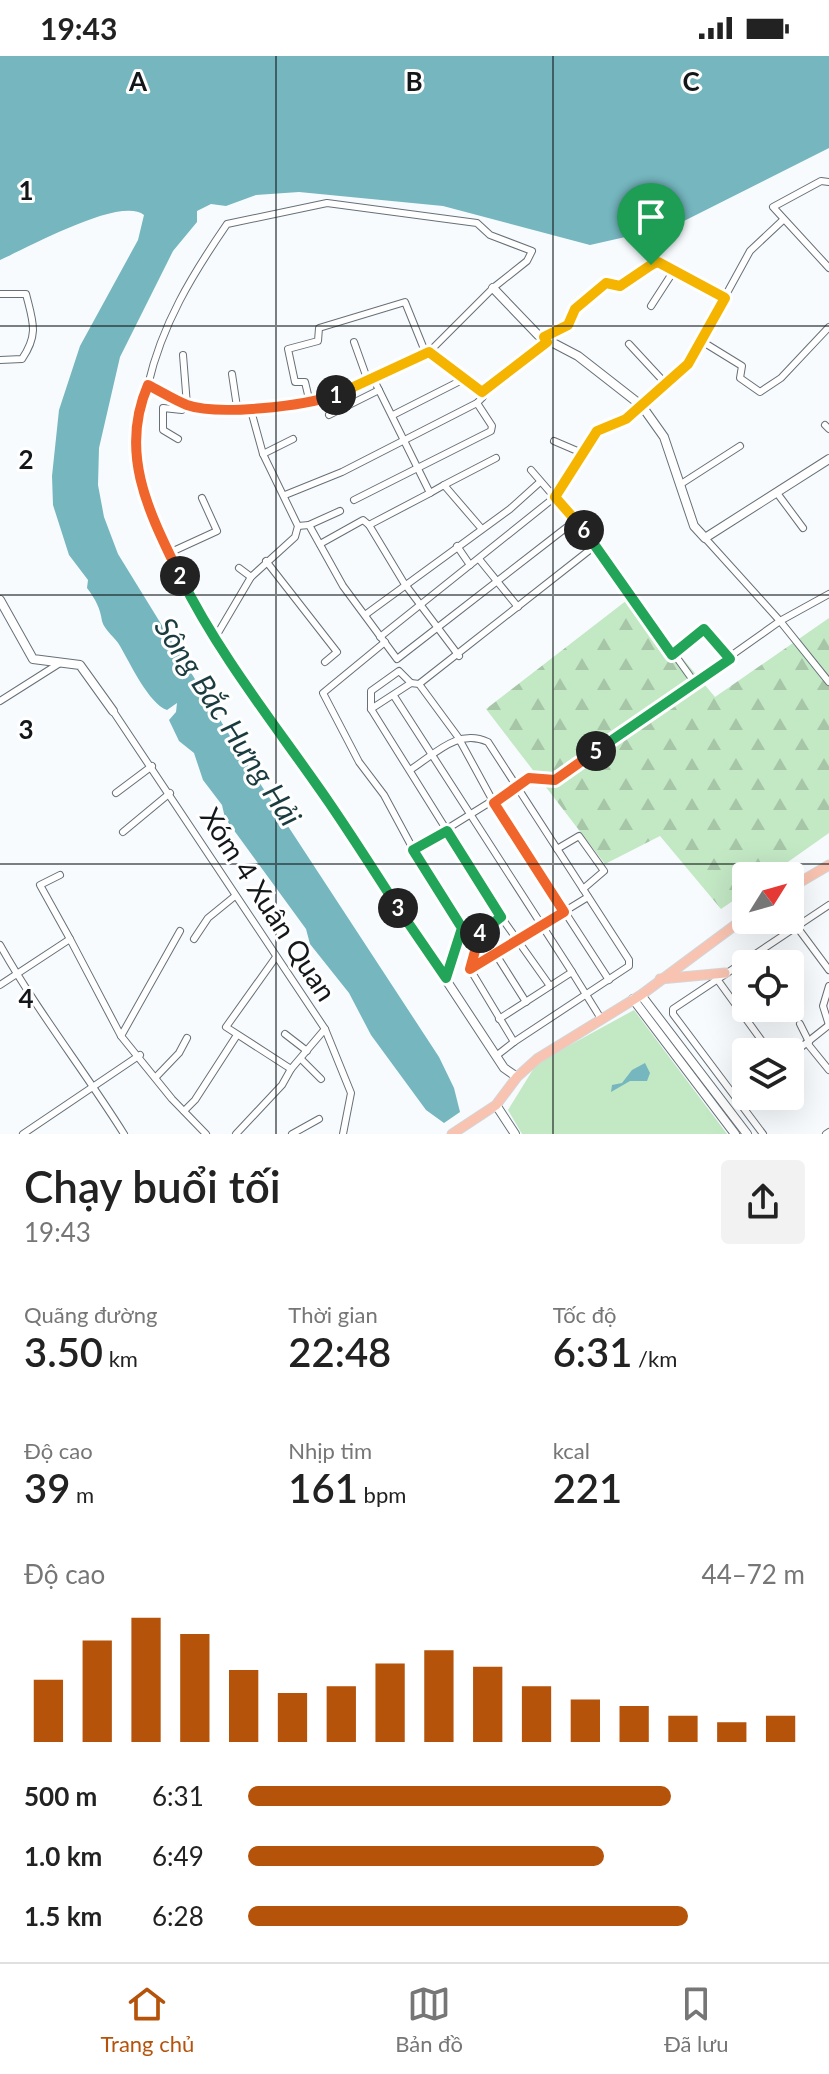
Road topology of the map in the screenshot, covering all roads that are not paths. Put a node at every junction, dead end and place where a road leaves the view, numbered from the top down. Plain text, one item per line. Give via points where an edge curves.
1 (829, 182) edge
2 (783, 220) junction
3 (829, 268) edge
4 (673, 272) junction
5 (493, 288) junction
6 (0, 294) edge
7 (725, 298) junction
8 (651, 306) dead end
9 (829, 327) edge
10 (545, 339) junction
11 (354, 342) dead end
12 (703, 342) junction
13 (629, 344) dead end
14 (428, 353) junction
15 (183, 355) dead end
16 (0, 360) edge
17 (232, 374) dead end
18 (464, 379) junction
19 (370, 380) junction
20 (666, 384) junction
21 (148, 385) junction
22 (379, 390) junction
23 (482, 392) junction
24 (310, 403) junction
25 (477, 403) junction
26 (186, 405) junction
27 (642, 406) junction
28 (237, 407) junction
29 (250, 407) junction
30 (329, 415) dead end
31 (393, 415) junction
32 (178, 439) dead end
33 (293, 439) dead end
34 (405, 441) junction
35 (554, 441) dead end
36 (740, 446) dead end
37 (582, 453) junction
38 (263, 454) junction
39 (496, 458) dead end
40 (829, 459) edge
41 (418, 468) junction
42 (531, 470) dead end
43 (540, 482) junction
44 (681, 484) junction
45 (444, 485) junction
46 (430, 493) junction
47 (777, 493) junction
48 (285, 495) junction
49 (555, 497) junction
50 (202, 498) dead end
51 (354, 500) dead end
52 (340, 511) dead end
53 (576, 520) junction
54 (309, 525) junction
55 (369, 525) junction
56 (298, 526) junction
57 (481, 528) junction
58 (803, 528) dead end
59 (217, 531) junction
60 (705, 538) junction
61 (220, 539) dead end
62 (320, 544) junction
63 (596, 545) junction
64 (457, 546) junction
65 (169, 553) junction
66 (479, 559) junction
67 (266, 561) junction
68 (470, 565) junction
69 (239, 568) dead end
70 (251, 577) junction
71 (404, 583) junction
72 (499, 583) junction
73 (829, 594) edge
74 (0, 600) edge
75 (420, 606) junction
76 (518, 607) junction
77 (365, 615) junction
78 (780, 621) junction
79 (438, 630) junction
80 (215, 638) junction
81 (382, 639) junction
82 (672, 655) junction
83 (459, 656) junction
84 (33, 659) junction
85 (397, 659) junction
86 (730, 659) junction
87 (325, 662) dead end
88 (60, 663) junction
89 (399, 671) junction
90 (41, 675) junction
91 (829, 682) edge
92 (411, 683) junction
93 (695, 683) junction
94 (419, 684) junction
95 (394, 696) junction
96 (0, 701) edge
97 (371, 709) junction
98 (113, 711) joint
99 (458, 737) junction
100 (432, 756) junction
101 (152, 766) junction
102 (410, 770) junction
103 (516, 787) junction
104 (116, 793) dead end
105 (170, 793) junction
106 (494, 803) junction
107 (472, 817) junction
108 (447, 831) junction
109 (123, 832) dead end
110 (557, 849) junction
111 (413, 850) junction
112 (829, 865) edge
113 (60, 875) dead end
114 (804, 880) edge
115 (583, 889) junction
116 (235, 896) junction
117 (588, 897) junction
118 (829, 905) edge
119 (564, 912) junction
120 (501, 917) junction
121 (804, 922) edge
122 (542, 925) junction
123 (732, 927) edge
124 (180, 931) dead end
125 (786, 934) edge
126 (802, 934) edge
127 (70, 939) junction
128 (194, 939) dead end
129 (517, 939) junction
130 (0, 945) edge
131 (495, 953) junction
132 (276, 957) junction
133 (470, 969) junction
134 (829, 970) edge
135 (572, 972) junction
136 (17, 975) junction
137 (721, 976) junction
138 (446, 978) junction
139 (660, 979) junction
140 (609, 980) junction
141 (0, 985) edge
142 (550, 986) junction
143 (829, 986) edge
144 (587, 995) junction
145 (637, 997) junction
146 (526, 1002) junction
147 (600, 1017) junction
148 (499, 1019) junction
149 (800, 1024) dead end
150 (829, 1025) edge
151 (325, 1029) junction
152 (285, 1034) dead end
153 (237, 1035) junction
154 (121, 1036) junction
155 (187, 1038) dead end
156 (761, 1038) edge
157 (514, 1042) junction
158 (808, 1042) junction
159 (804, 1045) edge
160 (307, 1051) junction
161 (140, 1055) junction
162 (496, 1056) junction
163 (301, 1059) junction
164 (291, 1069) junction
165 (829, 1070) edge
166 (156, 1077) junction
167 (517, 1077) junction
168 (321, 1079) dead end
169 (95, 1087) junction
170 (732, 1093) edge
171 (493, 1108) junction
172 (745, 1110) edge
173 (184, 1111) junction
174 (319, 1119) dead end
175 (23, 1134) edge
176 (124, 1134) edge
177 (206, 1134) edge
178 (236, 1134) edge
179 (292, 1134) edge
180 (343, 1134) edge
181 (452, 1134) edge
182 (515, 1134) edge
183 (735, 1134) edge
184 (747, 1134) edge
185 (763, 1134) edge

1 - 2 street via 821,181 773,207
2 - 3 street
2 - 7 street via 750,251
4 - 7 street
4 - 8 street
4 - 10 street via 656,261 620,286 607,283 575,309 568,325
5 - 10 street
5 - 14 street
5 - 21 street via 532,251 490,235 477,223 327,203 227,224 176,303
6 - 16 street via 26,294 34,342 22,359
7 - 12 street
9 - 12 street via 768,390 760,392 740,378 742,366
10 - 23 street
10 - 27 street via 578,356
11 - 19 street
12 - 20 street
13 - 20 street
14 - 18 street
14 - 19 street
14 - 24 street via 405,302 319,328 318,341 288,349 295,382 305,382
15 - 26 street
17 - 28 street
18 - 23 street
18 - 31 street
19 - 22 street
19 - 24 street
20 - 27 street
21 - 26 street
21 - 65 street via 140,403 135,456 151,516
22 - 30 street
22 - 31 street
23 - 25 street
24 - 29 street
25 - 34 street
25 - 41 street via 491,431
26 - 28 street via 211,410
26 - 32 street via 182,410 163,408 163,430
27 - 37 street via 597,431
27 - 44 street via 664,437
28 - 29 street
29 - 38 street
31 - 34 street
33 - 38 street
34 - 41 street
34 - 48 street
35 - 37 street
36 - 44 street
37 - 49 street
38 - 48 street
39 - 45 street
40 - 47 street
41 - 46 street
41 - 51 street
42 - 43 street
43 - 49 street
43 - 57 street
44 - 60 street via 694,526
45 - 46 street
45 - 57 street
46 - 55 street
47 - 58 street
47 - 60 street
48 - 56 street
49 - 53 street
49 - 66 street
50 - 59 street
52 - 54 street
53 - 63 street
53 - 72 street
54 - 56 street
54 - 62 street
55 - 62 street via 363,520
55 - 71 street
56 - 67 street via 295,537
57 - 64 street
59 - 61 street
59 - 65 street
60 - 78 street
62 - 77 street
63 - 76 street
63 - 82 street
64 - 68 street
64 - 71 street
65 - 80 street
66 - 68 street
66 - 72 street
67 - 70 street
67 - 87 street via 337,652
68 - 75 street
69 - 70 street
70 - 80 street
71 - 75 street
71 - 77 street
72 - 76 street
72 - 79 street
73 - 78 street
74 - 84 street
75 - 79 street
75 - 81 street
76 - 83 street
77 - 81 street
78 - 86 street
78 - 91 street
79 - 83 street
79 - 85 street
80 - 138 street
81 - 85 street
81 - 111 street via 323,693
82 - 86 street via 704,629
82 - 93 street
83 - 94 street
84 - 88 street
84 - 90 street
85 - 89 street
86 - 93 street
88 - 90 street
88 - 98 street via 80,665
89 - 92 street
89 - 97 street via 371,691
90 - 96 street
92 - 94 street
92 - 95 street
93 - 103 street via 561,776 547,782 534,777
94 - 99 street
95 - 97 street
95 - 100 street
97 - 102 street
98 - 101 street, Xóm 4 Xuân Quan
99 - 100 street
99 - 103 street via 488,742
99 - 106 street
100 - 102 street
100 - 107 street
101 - 104 street
101 - 105 street, Xóm 4 Xuân Quan
102 - 108 street
103 - 106 street
103 - 110 street
105 - 109 street
105 - 116 street, Xóm 4 Xuân Quan
106 - 107 street
106 - 119 street
107 - 108 street
107 - 122 street
108 - 111 street
108 - 120 street
110 - 115 street
110 - 115 street via 579,836 604,871
111 - 138 street via 462,928
112 - 114 main road
113 - 127 street via 40,885
115 - 117 street
116 - 128 street via 208,918
116 - 132 street, Xóm 4 Xuân Quan
117 - 119 street
117 - 140 street via 629,960 629,966
118 - 121 street
119 - 122 street
119 - 140 street
120 - 129 street
120 - 133 street via 478,934
122 - 129 street
122 - 135 street
123 - 139 main road
124 - 154 street
125 - 137 street
126 - 134 street
127 - 136 street
127 - 154 street
129 - 131 street
129 - 142 street
130 - 136 street
131 - 133 street
131 - 146 street
132 - 151 street, Xóm 4 Xuân Quan
132 - 153 street via 226,1027
133 - 148 street
135 - 142 street
135 - 144 street
136 - 141 street
136 - 169 street
137 - 139 main road
137 - 156 street
137 - 170 street via 677,1005 673,1014
138 - 162 street
139 - 145 main road
140 - 144 street
142 - 146 street
143 - 150 street via 823,1006
144 - 147 street
144 - 157 street
145 - 147 main road
145 - 183 street
145 - 184 street
146 - 148 street
147 - 167 main road
148 - 157 street
149 - 158 street
150 - 158 street
151 - 160 street
151 - 180 street, Xóm 4 Xuân Quan via 351,1093
152 - 160 street
153 - 164 street
153 - 173 street
154 - 161 street
155 - 166 street
157 - 162 street
158 - 159 street
158 - 165 street
160 - 163 street
161 - 166 street
161 - 169 street
162 - 167 street
163 - 164 street
163 - 168 street
164 - 178 street
166 - 173 street
167 - 171 main road
169 - 175 street
169 - 176 street
171 - 181 main road
171 - 182 street
172 - 185 street
173 - 177 street
174 - 179 street

